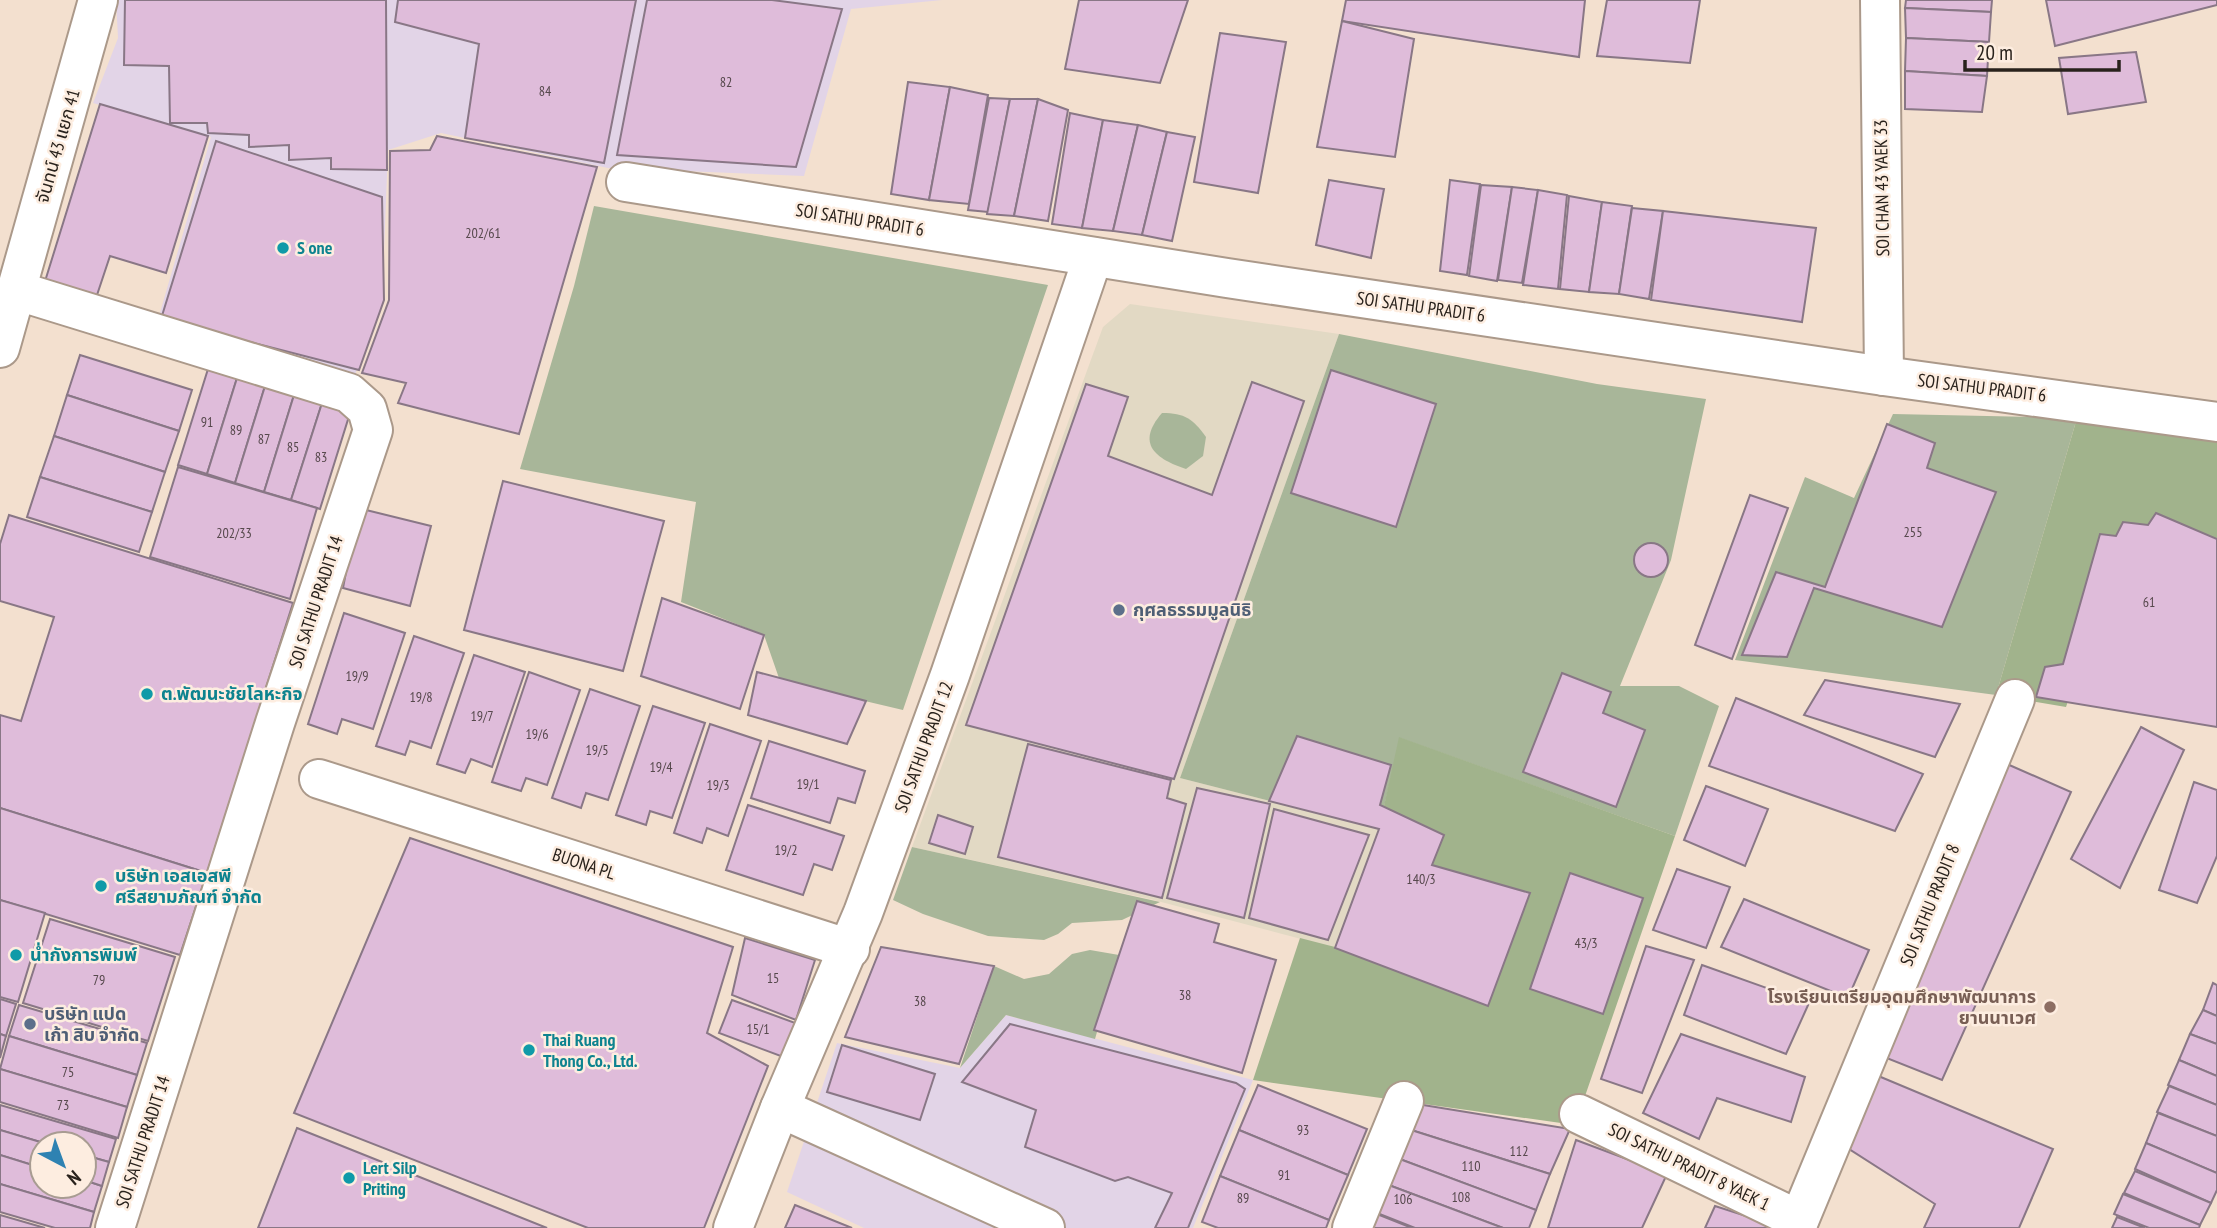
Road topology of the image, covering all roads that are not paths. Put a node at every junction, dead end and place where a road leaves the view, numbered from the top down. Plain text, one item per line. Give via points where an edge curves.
1 (98, 0) edge
2 (1880, 0) edge
3 (626, 182) dead end
4 (1093, 257) junction
5 (18, 291) junction
6 (0, 348) edge
7 (1884, 376) junction
8 (2217, 422) edge
9 (2015, 699) dead end
10 (319, 779) dead end
11 (850, 949) junction
12 (1404, 1101) dead end
13 (780, 1108) junction
14 (1579, 1114) dead end
15 (1798, 1224) edge
16 (116, 1228) edge
17 (733, 1228) edge
18 (1045, 1228) edge
19 (1352, 1228) edge

1 - 5 street, จันทน์ 43 แยก 41
2 - 7 street, SOI CHAN 43 YAEK 33
3 - 4 street, SOI SATHU PRADIT 6
4 - 7 street, SOI SATHU PRADIT 6
4 - 11 street, SOI SATHU PRADIT 12 via 950,675
5 - 6 street, จันทน์ 43 แยก 41
5 - 16 street, SOI SATHU PRADIT 14 via 349,393 368,409 373,430
7 - 8 street, SOI SATHU PRADIT 6
9 - 15 street, SOI SATHU PRADIT 8
10 - 11 street, BUONA PL
11 - 13 street, SOI SATHU PRADIT 12
12 - 19 street
13 - 17 street, SOI SATHU PRADIT 12
13 - 18 street
14 - 15 street, SOI SATHU PRADIT 8 YAEK 1

